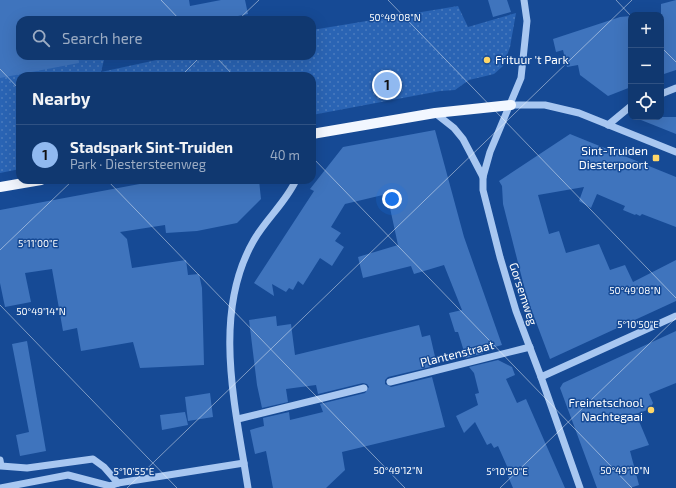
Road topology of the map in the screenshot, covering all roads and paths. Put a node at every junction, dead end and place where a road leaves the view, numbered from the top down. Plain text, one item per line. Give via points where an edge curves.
1 (524, 0) edge
2 (676, 88) edge
3 (664, 93) edge
4 (511, 105) junction
5 (628, 108) edge
6 (435, 113) junction
7 (608, 125) junction
8 (316, 133) edge
9 (676, 152) edge
10 (483, 177) junction
11 (20, 184) edge
12 (294, 184) edge
13 (0, 188) edge
14 (676, 316) edge
15 (530, 347) junction
16 (541, 377) junction
17 (390, 382) dead end
18 (364, 388) dead end
19 (238, 419) junction
20 (0, 460) edge
21 (244, 463) junction
22 (118, 483) junction
23 (108, 487) edge
24 (0, 488) edge
25 (248, 488) edge
26 (580, 488) edge

1 - 4 street, Gorsemweg via 527,21 521,78
2 - 3 street
4 - 6 main road
4 - 7 street via 545,105 578,113
4 - 10 street, Gorsemweg via 496,136
5 - 7 street
6 - 8 main road
6 - 10 street via 463,139
7 - 9 street
10 - 15 street, Gorsemweg via 486,202 500,257
11 - 13 main road
12 - 19 street via 254,240 237,285 230,313 229,351
14 - 16 street
15 - 16 street, Gorsemweg
15 - 17 street, Plantenstraat
16 - 26 street, Gorsemweg
18 - 19 street
19 - 21 street
20 - 22 street via 1,466 27,468 93,459
21 - 22 street
21 - 25 street
22 - 23 street
23 - 24 street via 68,475

